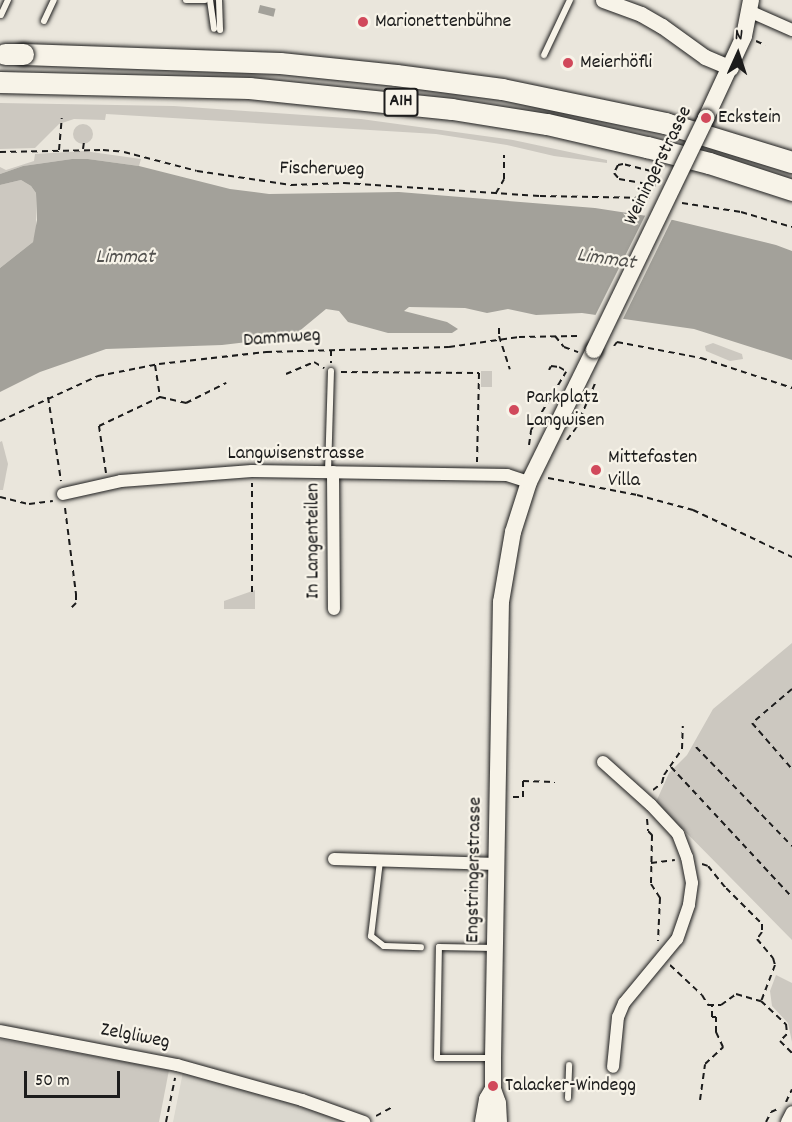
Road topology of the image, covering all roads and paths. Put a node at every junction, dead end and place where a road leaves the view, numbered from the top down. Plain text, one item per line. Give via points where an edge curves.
1 (8, 0) edge
2 (54, 0) edge
3 (186, 0) edge
4 (205, 0) edge
5 (210, 0) edge
6 (219, 0) edge
7 (570, 0) edge
8 (603, 0) edge
9 (621, 2) edge
10 (750, 6) edge
11 (1, 15) edge
12 (44, 21) dead end
13 (792, 30) edge
14 (756, 41) dead end
15 (765, 45) dead end
16 (10, 54) edge
17 (544, 55) dead end
18 (730, 68) junction
19 (0, 82) edge
20 (62, 118) dead end
21 (84, 142) dead end
22 (83, 149) junction
23 (59, 150) junction
24 (0, 152) edge
25 (504, 155) dead end
26 (792, 162) edge
27 (663, 187) dead end
28 (792, 190) edge
29 (496, 193) junction
30 (646, 198) junction
31 (655, 199) dead end
32 (674, 202) dead end
33 (792, 227) edge
34 (499, 328) dead end
35 (555, 336) junction
36 (577, 336) dead end
37 (500, 339) junction
38 (617, 342) dead end
39 (331, 349) junction
40 (586, 350) junction
41 (575, 361) dead end
42 (155, 365) junction
43 (571, 366) dead end
44 (510, 369) dead end
45 (549, 370) dead end
46 (566, 371) junction
47 (331, 372) junction
48 (286, 374) dead end
49 (226, 383) dead end
50 (792, 388) edge
51 (48, 397) junction
52 (160, 397) junction
53 (0, 421) edge
54 (529, 445) dead end
55 (252, 471) junction
56 (331, 472) junction
57 (477, 475) junction
58 (537, 479) junction
59 (108, 484) junction
60 (0, 497) edge
61 (60, 497) junction
62 (65, 508) dead end
63 (792, 557) edge
64 (252, 592) dead end
65 (72, 607) dead end
66 (334, 609) dead end
67 (501, 651) joint
68 (792, 689) edge
69 (683, 726) dead end
70 (696, 747) dead end
71 (603, 762) dead end
72 (670, 766) junction
73 (792, 769) edge
74 (555, 782) dead end
75 (506, 797) dead end
76 (643, 798) junction
77 (792, 846) edge
78 (334, 859) dead end
79 (380, 860) junction
80 (688, 861) junction
81 (651, 862) junction
82 (497, 864) junction
83 (792, 897) edge
84 (421, 946) dead end
85 (495, 948) junction
86 (659, 961) junction
87 (761, 1001) junction
88 (712, 1005) junction
89 (0, 1031) edge
90 (792, 1053) edge
91 (493, 1058) junction
92 (177, 1065) junction
93 (569, 1065) dead end
94 (613, 1067) dead end
95 (493, 1089) junction
96 (568, 1098) dead end
97 (700, 1100) dead end
98 (392, 1107) dead end
99 (792, 1112) edge
100 (369, 1119) edge
101 (166, 1122) edge
102 (483, 1122) edge
103 (499, 1122) edge
104 (787, 1122) edge

1 - 11 lane
2 - 12 lane
3 - 4 lane
5 - 6 lane via 217,29
7 - 17 lane
8 - 9 street
9 - 18 street via 705,57
10 - 13 street
10 - 18 main road, Weiningerstrasse via 744,36
14 - 15 path
16 - 26 highway, A1H via 280,63 502,89 665,123
18 - 40 main road, Weiningerstrasse, bridge
19 - 28 highway, A1H via 249,88 452,109 547,124 656,149
20 - 23 path
21 - 22 path
22 - 23 path, Fischerweg
22 - 29 path, Fischerweg via 124,152 197,171 281,184 344,183
23 - 24 path, Fischerweg
25 - 29 path via 504,179
27 - 30 path, bridge via 619,179 614,172 618,165 651,171 654,181
29 - 30 path, Fischerweg
30 - 31 path, Fischerweg
32 - 33 path via 741,212
34 - 37 path
35 - 36 path, Dammweg
35 - 37 path, Dammweg
35 - 40 path via 564,347
37 - 39 path, Dammweg via 449,347
37 - 44 path
38 - 50 path via 701,358
39 - 42 path, Dammweg
39 - 47 path
40 - 41 path
40 - 58 main road, Weiningerstrasse
42 - 51 path, Dammweg via 98,376
42 - 52 path
43 - 46 path
45 - 46 path via 551,366
46 - 54 path via 531,430
47 - 48 path via 314,362
47 - 56 lane
47 - 57 path via 479,373
49 - 52 path via 186,403
51 - 53 path, Dammweg
51 - 61 path
52 - 59 path via 99,426
55 - 56 street, Langwisenstrasse
55 - 59 street, Langwisenstrasse
55 - 64 path
56 - 57 street, Langwisenstrasse
56 - 66 street, In Langenteilen
57 - 58 street, Langwisenstrasse
58 - 63 path via 637,495 693,510
58 - 67 main road, Weiningerstrasse via 513,531 507,558 501,602
59 - 61 street, Langwisenstrasse
60 - 61 path via 29,504
62 - 65 path via 76,594
67 - 82 main road, Engstringerstrasse
68 - 73 path via 752,723
69 - 72 path via 682,749
70 - 77 path
71 - 76 street
72 - 76 path via 662,783
72 - 83 path
74 - 75 path via 523,782 523,797
76 - 80 street via 678,834
76 - 81 path via 642,810 652,835
78 - 79 street
79 - 82 street
79 - 84 lane via 370,936 384,946
80 - 81 path
80 - 86 street via 692,883 689,905 677,939
80 - 87 path via 708,866 762,924 757,939 775,965
81 - 86 path via 651,884 660,898 659,939 651,956
82 - 85 main road, Engstringerstrasse
85 - 91 main road, Engstringerstrasse
85 - 91 lane via 439,947 437,1047 437,1058
86 - 88 path
86 - 94 street via 624,1003 618,1017
87 - 88 path via 736,994 721,1005
87 - 90 path via 786,1024 787,1034 780,1041
88 - 97 path via 712,1017 716,1017 716,1032 723,1047 705,1064
89 - 92 street, Zelgliweg
91 - 95 main road, Engstringerstrasse
92 - 100 street, Zelgliweg
92 - 101 path
93 - 96 lane
95 - 102 main road, Engstringerstrasse
95 - 103 main road, Engstringerstrasse
98 - 100 path
99 - 104 street

